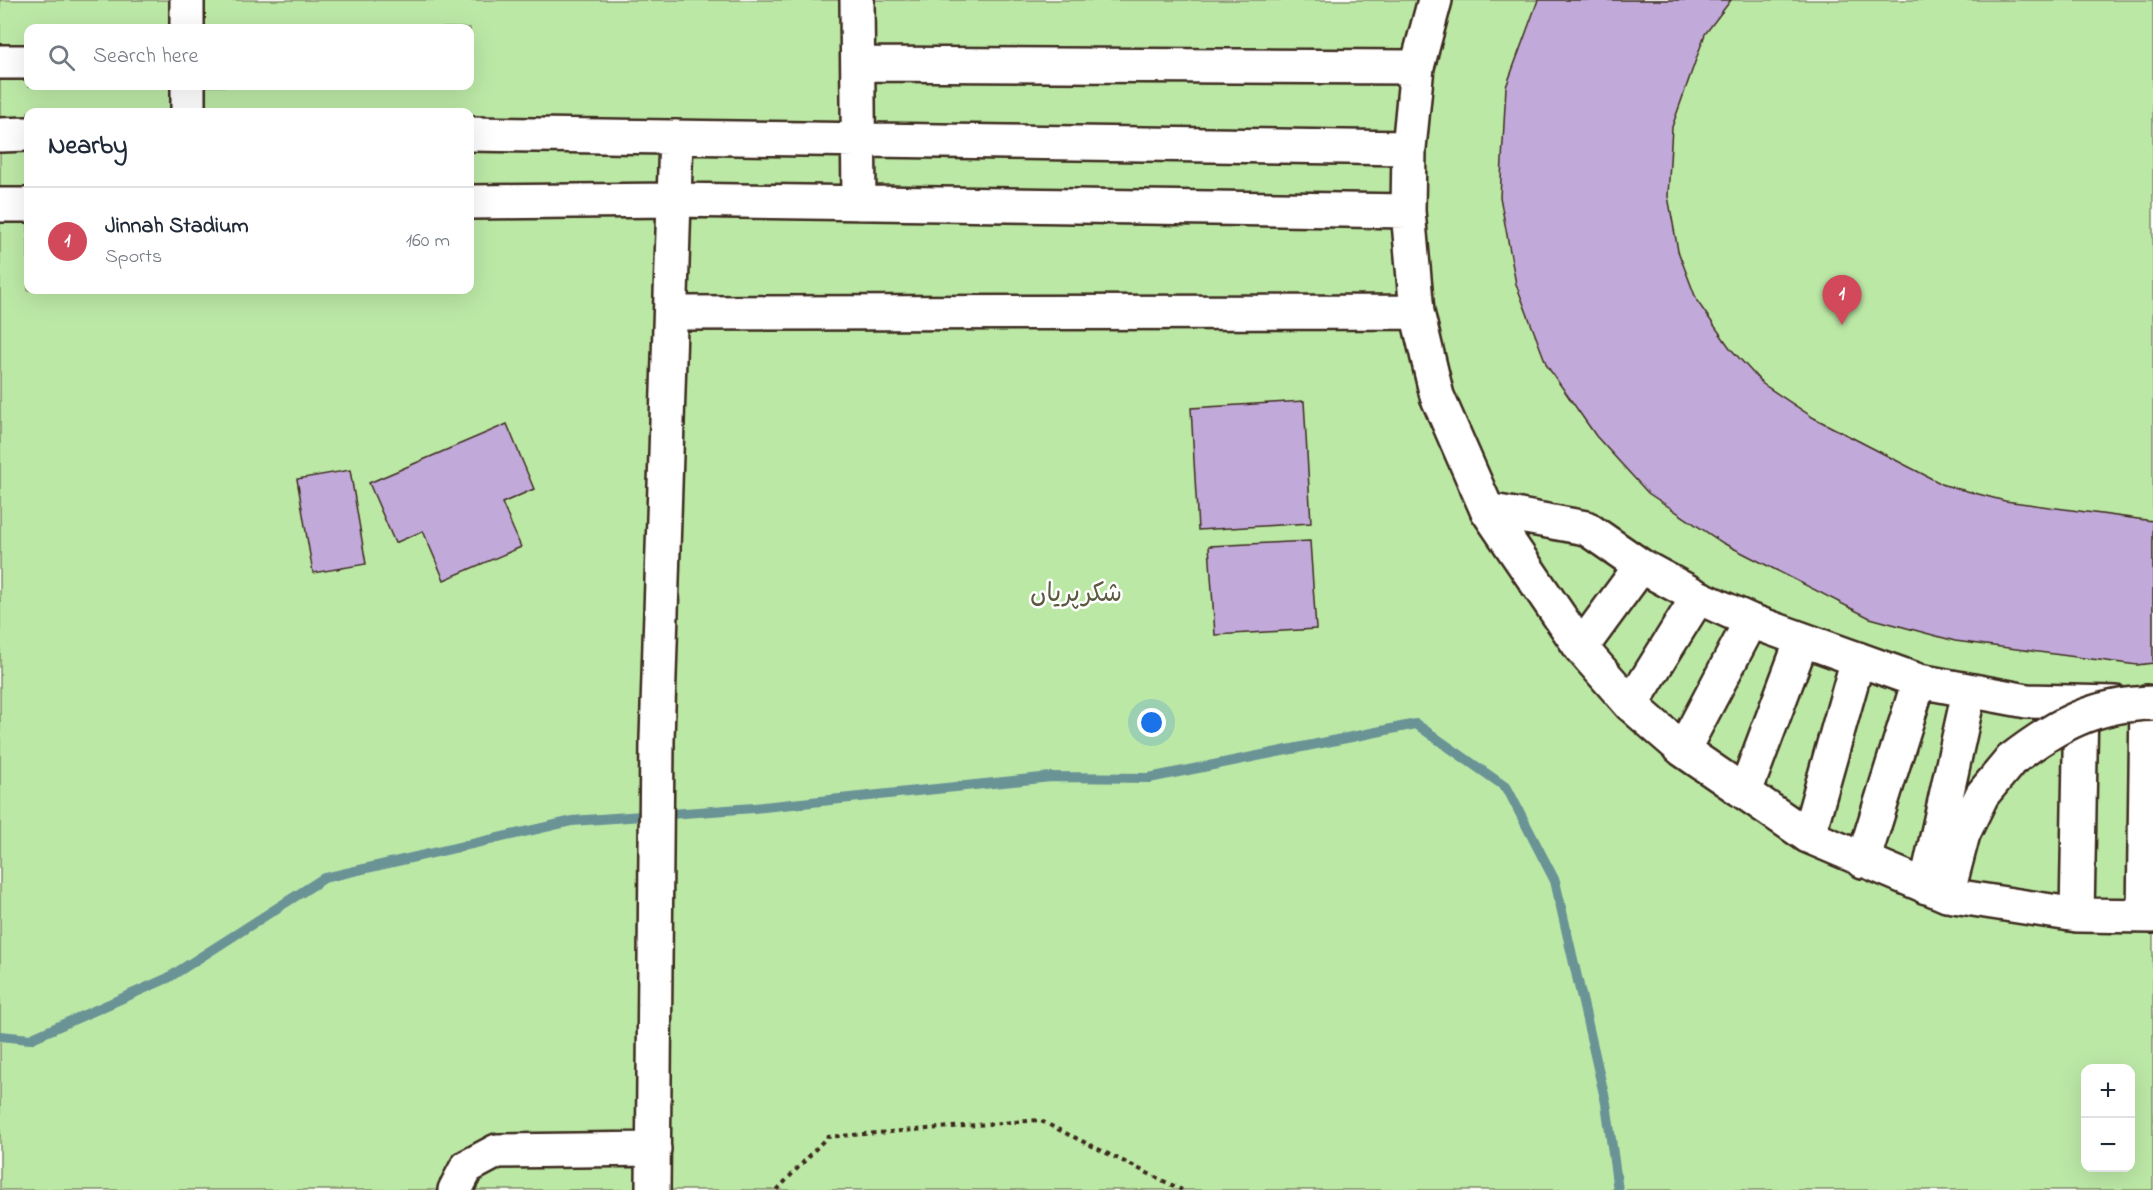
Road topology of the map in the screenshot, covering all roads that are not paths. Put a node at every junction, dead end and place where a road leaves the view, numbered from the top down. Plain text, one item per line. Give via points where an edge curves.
1 (187, 0) edge
2 (857, 0) edge
3 (1435, 0) edge
4 (187, 24) edge
5 (0, 62) edge
6 (24, 62) edge
7 (858, 64) junction
8 (1417, 68) junction
9 (188, 90) edge
10 (188, 108) edge
11 (24, 134) edge
12 (474, 134) edge
13 (0, 135) edge
14 (676, 137) junction
15 (859, 139) junction
16 (1409, 148) junction
17 (675, 200) junction
18 (474, 202) edge
19 (859, 203) junction
20 (0, 205) edge
21 (24, 205) edge
22 (1408, 212) junction
23 (1417, 312) junction
24 (671, 314) junction
25 (1487, 510) junction
26 (1641, 566) junction
27 (1698, 597) junction
28 (1751, 621) junction
29 (1802, 640) junction
30 (1581, 648) junction
31 (1858, 659) junction
32 (1919, 681) junction
33 (1969, 692) junction
34 (2151, 702) edge
35 (2081, 703) junction
36 (1631, 705) junction
37 (1683, 750) junction
38 (1745, 792) junction
39 (1808, 836) junction
40 (1863, 861) junction
41 (1936, 891) junction
42 (2077, 915) junction
43 (2149, 916) edge
44 (654, 1149) junction
45 (455, 1190) edge
46 (654, 1190) edge

1 - 4 street
2 - 7 street
3 - 8 street
5 - 6 street
7 - 8 street
7 - 15 street
8 - 16 street
9 - 10 street
11 - 13 street
12 - 14 street
14 - 15 street
14 - 17 street
15 - 16 street
15 - 19 street
16 - 22 street
17 - 18 street
17 - 19 street
17 - 24 street
19 - 22 street
20 - 21 street
22 - 23 street
23 - 24 street
23 - 25 street via 1437,396
24 - 44 street via 657,739
25 - 26 street via 1586,528
25 - 30 street
26 - 27 street
26 - 30 street
27 - 28 street
27 - 36 street
28 - 29 street
28 - 37 street
29 - 31 street
29 - 38 street
30 - 36 street
31 - 32 street
31 - 39 street
32 - 33 street
32 - 40 street
33 - 35 street via 2027,701
33 - 41 street
34 - 35 street
34 - 41 street, bridge via 2086,713 2046,733 2011,760 1982,795
34 - 43 street
35 - 42 street
36 - 37 street
37 - 38 street
38 - 39 street
39 - 40 street
40 - 41 street
41 - 42 street
42 - 43 street
44 - 45 street via 497,1151 467,1167
44 - 46 street

